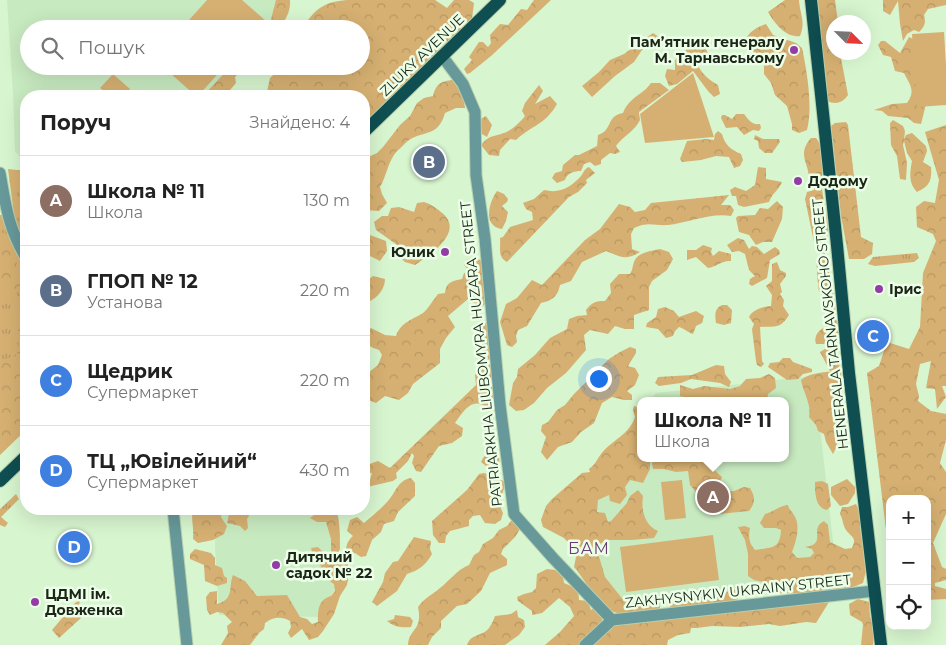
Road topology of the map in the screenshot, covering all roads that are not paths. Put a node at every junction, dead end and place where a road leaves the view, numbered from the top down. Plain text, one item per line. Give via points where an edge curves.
1 (500, 0) edge
2 (811, 0) edge
3 (442, 56) junction
4 (370, 126) edge
5 (0, 173) edge
6 (20, 247) edge
7 (20, 462) edge
8 (0, 481) edge
9 (174, 515) edge
10 (874, 591) junction
11 (612, 620) junction
12 (187, 645) edge
13 (585, 645) edge
14 (881, 645) edge

1 - 3 main road, ZLUKY AVENUE
2 - 10 main road, HENERALA TARNAVSKOHO STREET
3 - 4 main road, ZLUKY AVENUE
3 - 11 street, PATRIARKHA LIUBOMYRA HUZARA STREET via 463,84 475,112 476,175 514,514
5 - 6 street via 6,211
7 - 8 main road
9 - 12 street
10 - 11 street, ZAKHYSNYKIV UKRAINY STREET
10 - 14 main road, HENERALA TARNAVSKOHO STREET
11 - 13 street, ZAKHYSNYKIV UKRAINY STREET

